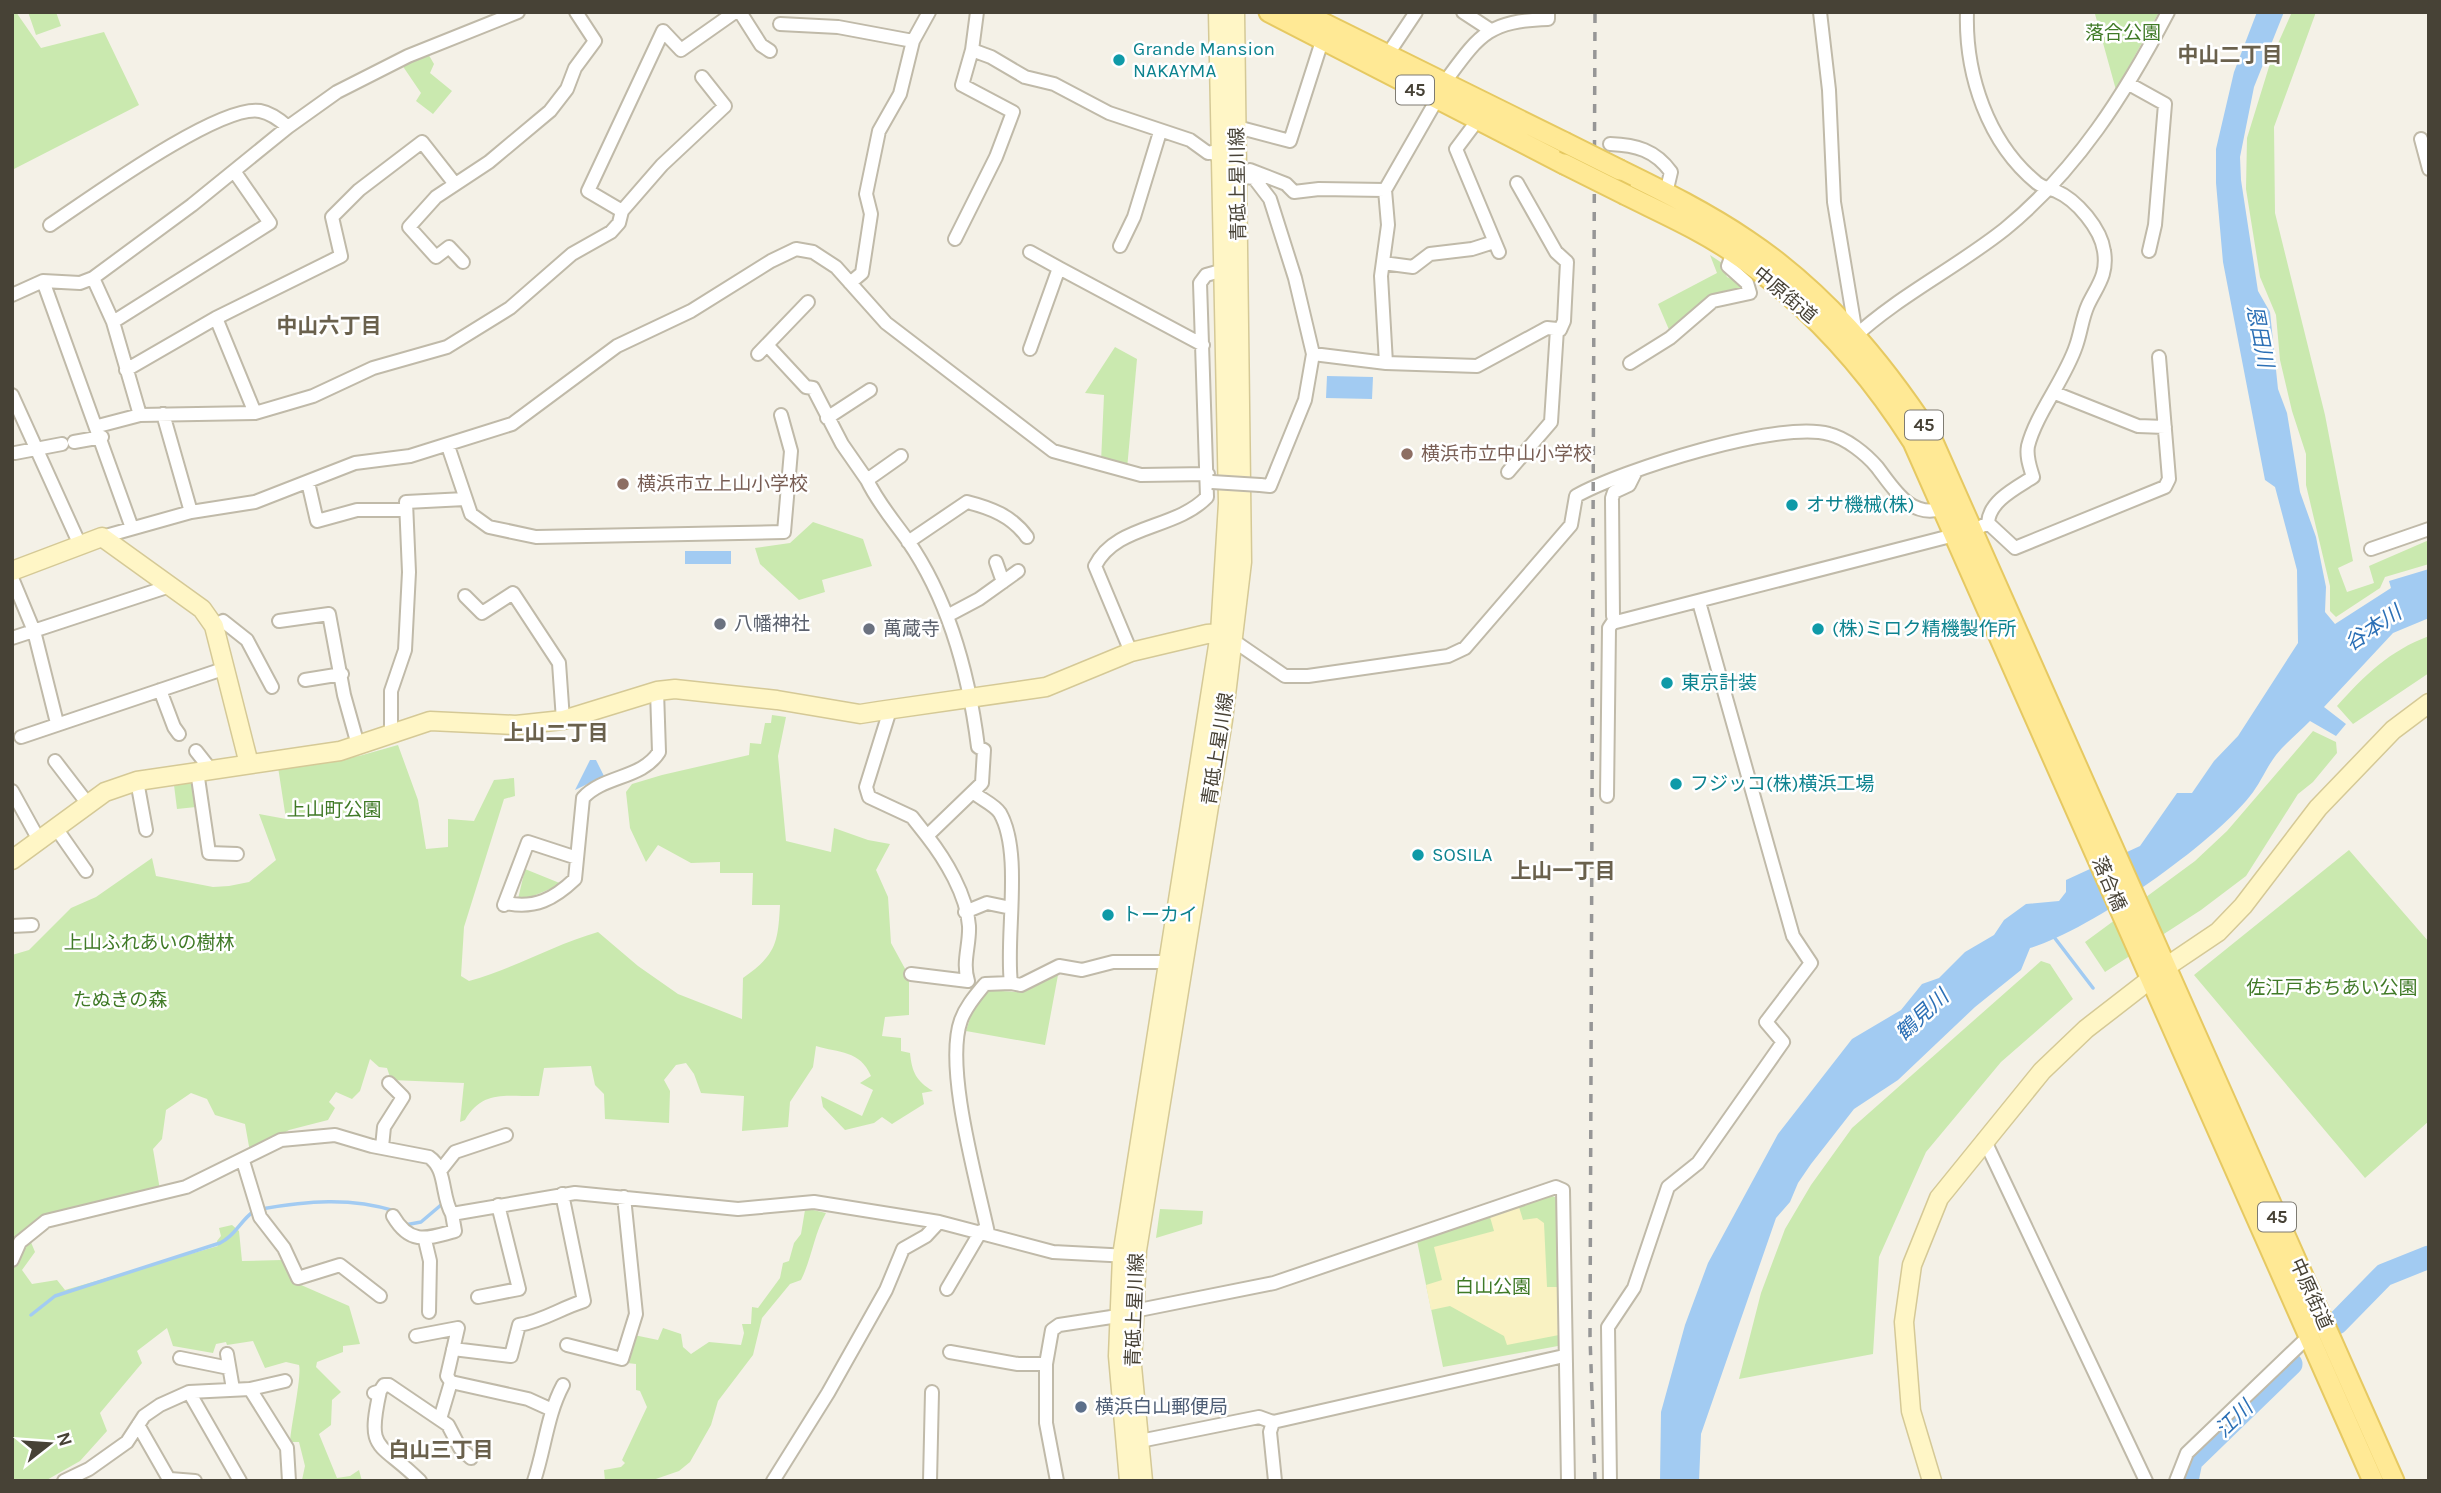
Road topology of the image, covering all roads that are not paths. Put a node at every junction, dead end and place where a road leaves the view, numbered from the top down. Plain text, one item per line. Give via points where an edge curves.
1 (518, 12) edge
2 (576, 12) edge
3 (738, 12) edge
4 (929, 12) edge
5 (977, 12) edge
6 (1218, 12) edge
7 (1234, 12) edge
8 (1269, 12) edge
9 (1301, 12) edge
10 (1416, 12) edge
11 (1463, 12) edge
12 (1548, 12) edge
13 (1820, 12) edge
14 (1967, 12) edge
15 (2168, 12) edge
16 (780, 24) dead end
17 (1489, 29) junction
18 (913, 41) junction
19 (1322, 41) junction
20 (972, 50) junction
21 (770, 51) dead end
22 (1388, 54) junction
23 (702, 78) dead end
24 (1444, 83) junction
25 (2129, 84) junction
26 (1436, 101) junction
27 (1477, 121) junction
28 (288, 127) junction
29 (1237, 127) junction
30 (1160, 132) junction
31 (2421, 139) dead end
32 (1610, 144) dead end
33 (1232, 168) junction
34 (2429, 169) edge
35 (234, 171) junction
36 (1517, 183) dead end
37 (455, 184) junction
38 (2049, 189) junction
39 (1385, 190) junction
40 (1666, 193) junction
41 (622, 211) junction
42 (50, 225) dead end
43 (955, 239) dead end
44 (1120, 246) dead end
45 (2149, 251) dead end
46 (1030, 252) dead end
47 (1733, 252) junction
48 (463, 262) dead end
49 (1383, 263) junction
50 (1059, 268) junction
51 (1224, 270) junction
52 (93, 278) junction
53 (43, 281) junction
54 (849, 283) junction
55 (12, 295) edge
56 (808, 302) dead end
57 (216, 318) junction
58 (113, 322) junction
59 (1557, 329) junction
60 (1849, 341) junction
61 (1203, 345) junction
62 (1030, 349) dead end
63 (1312, 354) junction
64 (2159, 357) dead end
65 (1386, 363) junction
66 (1630, 363) dead end
67 (126, 370) junction
68 (870, 390) dead end
69 (2055, 393) junction
70 (12, 395) edge
71 (255, 413) junction
72 (163, 414) junction
73 (140, 415) junction
74 (781, 415) dead end
75 (827, 418) junction
76 (2165, 427) junction
77 (100, 431) junction
78 (448, 446) junction
79 (36, 449) junction
80 (15, 453) dead end
81 (901, 456) dead end
82 (1508, 472) dead end
83 (1635, 473) junction
84 (867, 480) junction
85 (1209, 480) junction
86 (308, 482) junction
87 (465, 499) junction
88 (1944, 508) junction
89 (404, 510) junction
90 (191, 512) junction
91 (132, 528) junction
92 (1972, 529) junction
93 (2429, 529) edge
94 (102, 537) junction
95 (1027, 537) dead end
96 (908, 542) junction
97 (80, 545) junction
98 (2371, 549) dead end
99 (996, 562) dead end
100 (12, 571) edge
101 (1018, 571) dead end
102 (12, 578) edge
103 (1003, 582) junction
104 (170, 586) junction
105 (465, 596) dead end
106 (1699, 602) junction
107 (947, 615) junction
108 (1615, 619) junction
109 (279, 621) dead end
110 (214, 626) junction
111 (34, 631) junction
112 (1227, 637) junction
113 (12, 638) edge
114 (1131, 652) junction
115 (226, 668) junction
116 (342, 674) junction
117 (305, 680) dead end
118 (272, 687) dead end
119 (160, 690) junction
120 (657, 691) junction
121 (972, 698) junction
122 (2429, 703) edge
123 (890, 710) junction
124 (563, 720) junction
125 (57, 723) junction
126 (179, 734) dead end
127 (391, 734) junction
128 (21, 737) dead end
129 (358, 745) junction
130 (195, 751) dead end
131 (55, 761) dead end
132 (249, 764) junction
133 (204, 771) junction
134 (137, 781) junction
135 (12, 791) edge
136 (974, 793) junction
137 (1607, 796) dead end
138 (2081, 798) joint
139 (88, 804) junction
140 (56, 828) junction
141 (146, 830) dead end
142 (927, 836) junction
143 (39, 840) junction
144 (237, 854) dead end
145 (577, 858) junction
146 (12, 860) edge
147 (86, 871) dead end
148 (1011, 908) junction
149 (965, 912) junction
150 (32, 925) dead end
151 (12, 926) edge
152 (1177, 962) junction
153 (2155, 967) junction
154 (911, 974) dead end
155 (968, 981) junction
156 (1011, 983) junction
157 (985, 984) junction
158 (389, 1083) dead end
159 (506, 1135) dead end
160 (1984, 1139) junction
161 (382, 1147) junction
162 (243, 1161) junction
163 (440, 1171) junction
164 (562, 1194) junction
165 (624, 1197) junction
166 (498, 1205) junction
167 (452, 1214) junction
168 (393, 1216) dead end
169 (939, 1222) junction
170 (984, 1232) junction
171 (425, 1240) junction
172 (1129, 1256) junction
173 (12, 1260) edge
174 (947, 1289) dead end
175 (380, 1296) dead end
176 (478, 1297) dead end
177 (429, 1312) dead end
178 (1126, 1314) junction
179 (416, 1336) dead end
180 (2309, 1336) junction
181 (567, 1345) dead end
182 (453, 1349) junction
183 (950, 1352) dead end
184 (1564, 1356) junction
185 (180, 1358) dead end
186 (1046, 1364) junction
187 (285, 1381) dead end
188 (450, 1382) junction
189 (563, 1385) dead end
190 (233, 1389) junction
191 (250, 1389) junction
192 (189, 1392) junction
193 (932, 1392) dead end
194 (550, 1409) junction
195 (440, 1419) junction
196 (1273, 1422) junction
197 (138, 1425) junction
198 (1140, 1441) junction
199 (471, 1458) dead end
200 (75, 1479) edge
201 (170, 1480) edge
202 (195, 1481) edge
203 (240, 1481) edge
204 (289, 1481) edge
205 (420, 1481) edge
206 (534, 1481) edge
207 (773, 1481) edge
208 (930, 1481) edge
209 (1057, 1481) edge
210 (1129, 1481) edge
211 (1143, 1481) edge
212 (1275, 1481) edge
213 (1569, 1481) edge
214 (1610, 1481) edge
215 (1932, 1481) edge
216 (2146, 1481) edge
217 (2176, 1481) edge
218 (2373, 1481) edge
219 (2394, 1481) edge

1 - 28 street via 396,62 337,92
2 - 37 street via 595,41 560,99 489,162
3 - 21 street
3 - 41 street via 681,50 663,31 588,191
4 - 18 street
5 - 20 street
6 - 33 street, 青砥上星川線
7 - 29 street, 青砥上星川線
8 - 19 main road, 中原街道 / 45
9 - 22 main road, 中原街道 / 45
10 - 22 street
11 - 17 street
12 - 17 street via 1548,19
13 - 60 street
14 - 38 street via 1971,66 1993,130 2005,151 2039,185
15 - 25 street
16 - 18 street via 838,27
17 - 24 street
18 - 54 street via 900,94 880,131 866,194 871,214 862,273
19 - 26 main road, 中原街道 / 45
19 - 29 street via 1290,141
20 - 30 street via 1025,77 1054,84 1109,113
20 - 43 street via 962,85 1013,112 996,158
22 - 24 main road, 中原街道 / 45
23 - 41 street via 725,106
24 - 40 main road, 中原街道 / 45, bridge
25 - 38 street
25 - 45 street via 2165,104
26 - 27 main road, 中原街道 / 45
26 - 39 street
27 - 47 main road, 中原街道 / 45, bridge
27 - 49 street via 1456,149 1497,247 1430,254 1413,267
28 - 35 street
28 - 42 street via 259,111 225,117
29 - 33 street, 青砥上星川線
30 - 33 street via 1190,140
30 - 44 street
31 - 34 street
32 - 40 street via 1640,147 1662,160 1671,172
33 - 39 street via 1286,184 1294,192
33 - 51 street, 青砥上星川線
33 - 63 street via 1254,178 1270,199
33 - 112 street, 青砥上星川線 via 1244,500 1242,562
35 - 52 street
35 - 58 street via 271,223
36 - 59 street via 1556,252 1567,262 1564,321
37 - 48 street via 420,211 409,227 436,257 449,247
37 - 57 street via 422,142 332,217 341,256
38 - 60 street via 2004,230
38 - 69 street via 2084,212 2104,249 2105,271
39 - 49 street via 1388,225
40 - 60 main road, 中原街道 / 45 via 1778,263
41 - 71 street via 611,232 572,254 510,308 447,347 373,368 313,396
46 - 50 street
47 - 60 main road, 中原街道 / 45
47 - 66 street via 1728,266 1747,283 1750,293 1713,301 1670,338
49 - 65 street
50 - 61 street
50 - 62 street
51 - 61 street via 1206,275 1200,283
51 - 112 street, 青砥上星川線
52 - 53 street via 80,283
52 - 58 street
53 - 55 street
53 - 77 street
54 - 78 street via 836,267 813,252 796,249 691,312 617,346 512,424
54 - 85 street via 886,323 1053,451 1141,475
56 - 75 street via 762,350 813,388
57 - 67 street
57 - 71 street
58 - 67 street
59 - 65 street via 1547,328 1477,366
59 - 82 street via 1550,422
60 - 88 main road, 中原街道 / 45 via 1913,442
60 - 92 main road, 中原街道 / 45 via 1893,380 1930,435
61 - 85 street
63 - 65 street
63 - 85 street, bridge via 1310,381 1270,486
64 - 76 street
67 - 73 street
68 - 75 street
69 - 76 street via 2138,426
69 - 92 street via 2028,448 2033,477 2002,498
70 - 79 street
71 - 72 street
72 - 73 street
72 - 90 street
73 - 77 street
74 - 87 street via 791,451 784,532 536,537 479,523
75 - 84 street
76 - 92 street via 2169,479 2165,487 2015,548
77 - 79 street
77 - 91 street
78 - 86 street via 355,463
78 - 87 street
79 - 80 street
79 - 97 street
81 - 84 street
83 - 88 street via 1684,454 1765,436 1813,431 1830,434 1860,451 1899,498 1929,511
83 - 108 street via 1629,485 1614,492 1612,498
83 - 112 street via 1576,496 1571,525 1465,648 1448,656 1285,676
84 - 96 street via 881,508
85 - 114 street via 1207,497 1198,506 1122,537 1103,549 1095,566
86 - 89 street via 317,521 357,510
86 - 90 street via 255,502
87 - 89 street via 411,500
88 - 92 main road, 中原街道 / 45
89 - 127 street via 409,572 405,650 391,691
90 - 91 street
91 - 94 street
92 - 106 street
92 - 138 main road, 中原街道 / 45
93 - 98 street
94 - 97 street
94 - 104 street
95 - 96 street via 1017,524 990,508 967,502
96 - 107 street
97 - 100 street
99 - 103 street
101 - 103 street
102 - 111 street
103 - 107 street
104 - 110 street via 202,609
104 - 111 street
105 - 124 street via 482,613 513,593 559,663
106 - 108 street
106 - 214 street via 1792,908 1793,936 1811,963 1766,1022 1783,1041 1698,1163 1668,1187 1634,1288 1608,1327
107 - 121 street
108 - 137 street via 1609,628
109 - 116 street via 328,614
110 - 115 street
110 - 118 street via 223,621 247,640
111 - 113 street
111 - 125 street
112 - 114 street
112 - 152 street, 青砥上星川線
114 - 121 street via 1046,687
115 - 119 street
115 - 132 street
116 - 117 street
116 - 129 street
119 - 125 street
119 - 126 street
120 - 123 street via 691,688 860,714
120 - 124 street
120 - 145 street via 659,752 644,768 591,790 583,798
121 - 123 street
121 - 136 street via 978,747 984,750 982,783
122 - 153 street via 2393,730 2318,808 2218,932
123 - 142 street via 866,787 869,797 912,817
124 - 127 street via 516,725 440,720
125 - 128 street
127 - 129 street
129 - 132 street
130 - 133 street
131 - 139 street
132 - 133 street
133 - 134 street
133 - 144 street via 209,853
134 - 139 street via 112,788
134 - 141 street
135 - 143 street
136 - 142 street
136 - 148 street via 999,812 1009,844
138 - 153 main road, 落合橋 / 45
139 - 140 street
140 - 143 street
140 - 147 street
142 - 149 street via 949,864
143 - 146 street
145 - 145 street via 575,880 550,899 522,906 505,904 528,842
148 - 149 street via 987,904
148 - 156 street
149 - 155 street via 969,924 964,971
150 - 151 street
152 - 156 street via 1113,962 1082,970 1059,966 1021,985
152 - 172 street, 青砥上星川線
153 - 160 street via 2042,1070
153 - 180 main road, 中原街道 / 45
153 - 219 main road, 中原街道 / 45
154 - 155 street
155 - 157 street
156 - 157 street
157 - 170 street via 960,1021 956,1079
158 - 161 street via 403,1097 384,1127
159 - 163 street via 455,1152
160 - 215 street via 1931,1213 1906,1292 1908,1390
160 - 216 street
161 - 162 street via 335,1135 312,1135 281,1140
161 - 163 street via 429,1157
162 - 173 street via 186,1187 46,1221 20,1242
162 - 175 street via 261,1217 284,1248 298,1278 340,1265
163 - 167 street
164 - 165 street
164 - 166 street
164 - 182 street via 584,1301 553,1311 542,1321 519,1325 511,1356
165 - 169 street via 738,1209 814,1202
165 - 181 street via 636,1314 622,1359
166 - 167 street
166 - 176 street via 519,1289
167 - 171 street via 455,1231
168 - 171 street via 402,1231
169 - 170 street
169 - 207 street via 903,1249 886,1290 828,1394
170 - 172 street via 1053,1252
170 - 174 street
171 - 177 street via 430,1261
172 - 178 street, 青砥上星川線
178 - 184 street via 1274,1283 1556,1187 1563,1191
178 - 186 street via 1059,1325 1052,1330
178 - 198 street, 青砥上星川線
178 - 210 street, 青砥上星川線 via 1118,1356
179 - 182 street via 458,1328
180 - 217 street via 2187,1453
180 - 218 main road, 中原街道 / 45
182 - 188 street via 447,1376
183 - 186 street
184 - 196 street
184 - 213 street
185 - 190 street via 228,1361
186 - 209 street via 1046,1423
187 - 191 street
188 - 194 street via 528,1399
188 - 195 street
189 - 194 street
190 - 191 street
190 - 192 street
191 - 204 street via 287,1448
192 - 197 street via 160,1405
192 - 203 street
193 - 208 street
194 - 206 street via 545,1449
195 - 199 street
195 - 205 street via 389,1385 377,1392 374,1438
196 - 198 street via 1259,1417
196 - 212 street
197 - 200 street via 127,1442
197 - 201 street
198 - 211 street, 青砥上星川線
201 - 202 street

